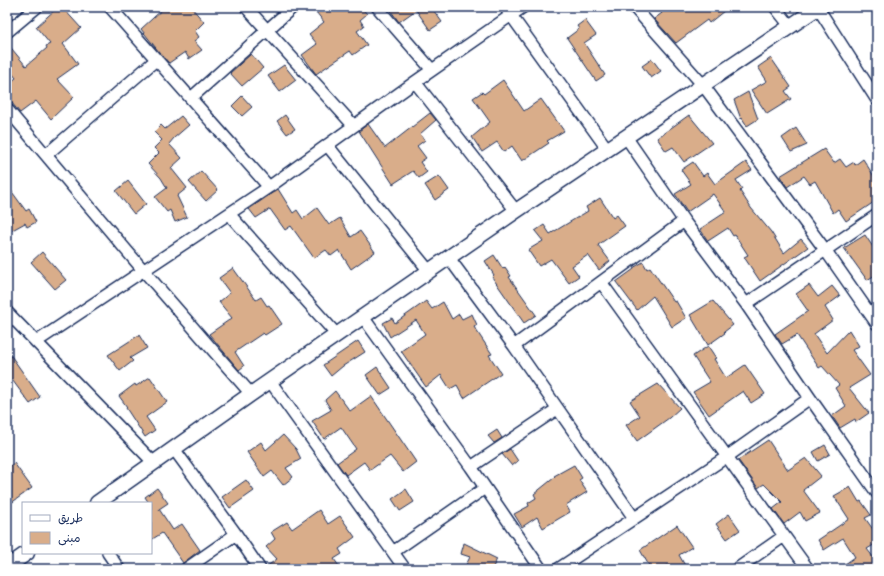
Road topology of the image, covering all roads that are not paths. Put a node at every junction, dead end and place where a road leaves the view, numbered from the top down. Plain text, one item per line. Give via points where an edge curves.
1 (37, 7) edge
2 (110, 7) edge
3 (246, 7) edge
4 (293, 7) edge
5 (377, 7) edge
6 (523, 7) edge
7 (634, 7) edge
8 (775, 7) edge
9 (819, 7) edge
10 (508, 11) edge
11 (791, 27) junction
12 (266, 30) junction
13 (7, 32) edge
14 (157, 59) junction
15 (432, 70) junction
16 (415, 82) junction
17 (703, 85) junction
18 (191, 98) junction
19 (877, 99) edge
20 (7, 109) edge
21 (354, 126) junction
22 (626, 137) junction
23 (327, 145) junction
24 (608, 150) junction
25 (46, 155) junction
26 (269, 187) junction
27 (516, 211) junction
28 (229, 214) junction
29 (877, 215) edge
30 (684, 221) junction
31 (826, 251) junction
32 (449, 258) junction
33 (143, 270) junction
34 (429, 271) junction
35 (601, 282) junction
36 (746, 304) junction
37 (7, 312) edge
38 (363, 317) junction
39 (877, 324) edge
40 (337, 335) junction
41 (36, 342) junction
42 (514, 346) junction
43 (270, 381) junction
44 (251, 394) junction
45 (810, 398) junction
46 (557, 409) junction
47 (174, 449) junction
48 (728, 456) junction
49 (154, 463) junction
50 (471, 467) junction
51 (874, 481) edge
52 (485, 488) junction
53 (877, 493) edge
54 (98, 502) edge
55 (634, 518) junction
56 (236, 534) junction
57 (784, 536) junction
58 (393, 552) junction
59 (26, 554) edge
60 (109, 554) edge
61 (7, 567) edge
62 (119, 569) edge
63 (186, 569) edge
64 (260, 569) edge
65 (405, 569) edge
66 (541, 569) edge
67 (558, 569) edge
68 (737, 569) edge
69 (808, 569) edge

1 - 13 street
2 - 14 street
3 - 12 street
4 - 12 street
5 - 15 street
6 - 10 street
7 - 17 street
8 - 11 street
9 - 11 street
9 - 19 street
10 - 15 street
10 - 24 street
11 - 17 street
12 - 18 street
12 - 21 street
14 - 18 street
14 - 25 street
15 - 16 street
16 - 21 street
16 - 27 street
17 - 22 street
17 - 31 street
18 - 26 street
20 - 25 street
21 - 23 street
22 - 24 street
22 - 30 street
23 - 26 street
23 - 34 street
24 - 27 street
25 - 33 street
26 - 28 street
27 - 32 street
28 - 33 street
28 - 40 street
29 - 31 street
30 - 35 street
30 - 36 street
31 - 36 street
31 - 39 street
32 - 34 street
32 - 42 street
33 - 41 street
33 - 44 street
34 - 38 street
35 - 42 street
35 - 48 street
36 - 45 street
37 - 41 street
38 - 40 street
38 - 50 street
40 - 43 street
41 - 49 street
42 - 46 street
43 - 44 street
43 - 58 street
44 - 47 street
45 - 48 street
45 - 51 street
46 - 50 street
46 - 55 street
47 - 49 street
47 - 56 street
48 - 55 street
48 - 57 street
49 - 54 street
50 - 52 street
51 - 53 street
52 - 58 street
52 - 66 street
55 - 67 street
56 - 63 street
56 - 64 street
57 - 68 street
57 - 69 street
58 - 65 street
59 - 61 street
60 - 62 street

